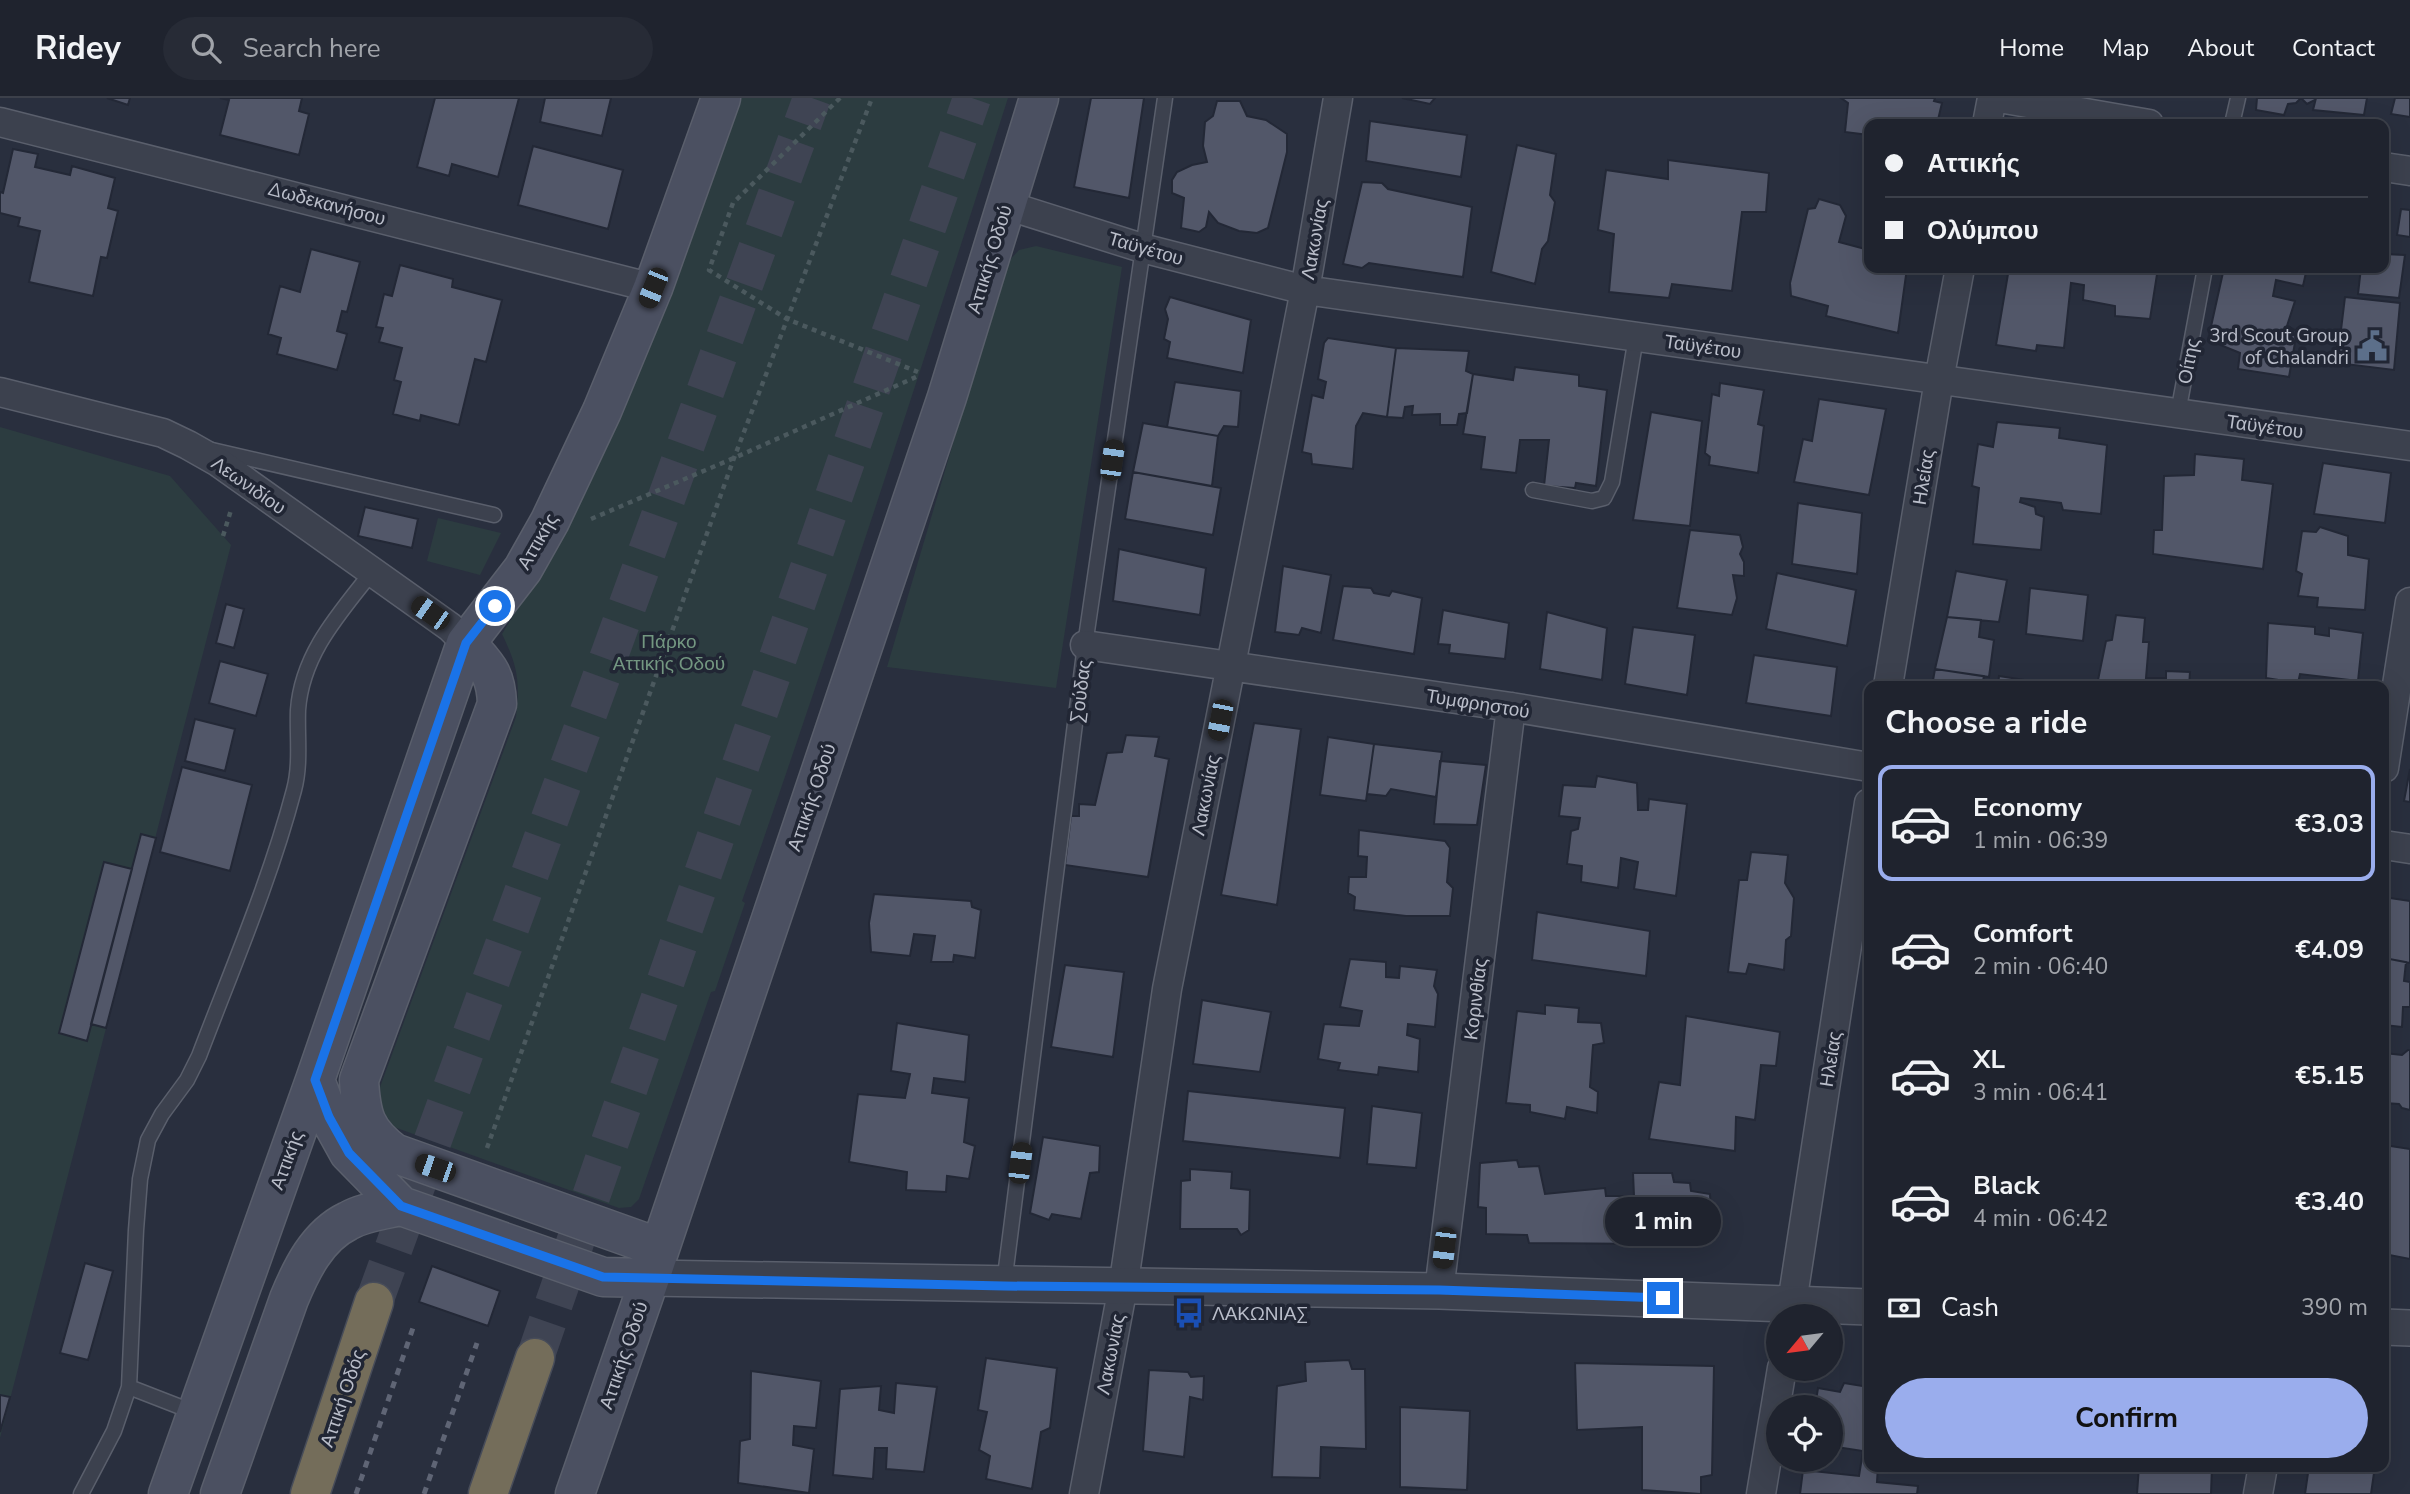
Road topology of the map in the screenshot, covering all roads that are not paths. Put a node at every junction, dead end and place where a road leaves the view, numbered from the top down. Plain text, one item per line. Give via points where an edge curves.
1 (721, 98) edge
2 (1039, 98) edge
3 (1165, 98) edge
4 (1338, 98) edge
5 (1992, 98) edge
6 (1998, 98) edge
7 (2238, 98) edge
8 (1988, 119) edge
9 (2120, 119) edge
10 (2233, 119) edge
11 (0, 121) edge
12 (2389, 167) edge
13 (2410, 171) edge
14 (1006, 205) junction
15 (1142, 248) junction
16 (1959, 273) edge
17 (2204, 273) edge
18 (653, 288) junction
19 (1305, 290) junction
20 (1636, 337) junction
21 (1939, 380) junction
22 (0, 392) edge
23 (2178, 413) junction
24 (188, 445) junction
25 (2410, 446) edge
26 (1533, 490) dead end
27 (494, 515) dead end
28 (372, 572) junction
29 (2410, 602) edge
30 (466, 643) junction
31 (1085, 645) junction
32 (1231, 667) junction
33 (1889, 681) edge
34 (1511, 707) junction
35 (2389, 736) edge
36 (1864, 766) edge
37 (1864, 836) edge
38 (2389, 846) edge
39 (2410, 849) edge
40 (315, 1080) junction
41 (401, 1206) junction
42 (655, 1263) junction
43 (1004, 1286) junction
44 (1123, 1287) junction
45 (1439, 1290) junction
46 (374, 1303) tunnel mouth
47 (1792, 1304) edge
48 (1864, 1307) edge
49 (1843, 1308) edge
50 (1766, 1309) edge
51 (2389, 1327) edge
52 (2410, 1328) edge
53 (535, 1358) tunnel mouth
54 (1780, 1381) edge
55 (129, 1387) junction
56 (196, 1413) junction
57 (242, 1431) junction
58 (2262, 1472) edge
59 (81, 1494) edge
60 (168, 1494) edge
61 (220, 1494) edge
62 (310, 1494) edge
63 (488, 1494) edge
64 (575, 1494) edge
65 (1084, 1494) edge
66 (1761, 1494) edge
67 (2258, 1494) edge

1 - 18 main road, Αττικής
2 - 14 main road, Αττικής Οδού
3 - 15 lane, Σούδας
4 - 19 street, Λακωνίας
5 - 8 street
6 - 9 street
7 - 10 lane
11 - 18 street, Δωδεκανήσου
12 - 13 street
14 - 15 street, Ταϋγέτου
14 - 42 main road, Αττικής Οδού via 947,397
15 - 19 street, Ταϋγέτου
15 - 31 lane, Σούδας
16 - 21 street, Ηλείας
17 - 23 lane, Οίτης
18 - 30 main road, Αττικής via 602,411 538,541 523,569
19 - 20 street, Ταϋγέτου
19 - 32 street, Λακωνίας
20 - 21 street, Ταϋγέτου
20 - 26 lane via 1612,482 1604,498
21 - 23 street, Ταϋγέτου
21 - 33 street, Ηλείας
22 - 24 street, Λεωνιδίου via 163,433
23 - 25 street, Ταϋγέτου
24 - 27 lane
24 - 28 street, Λεωνιδίου
28 - 30 street, Λεωνιδίου
28 - 55 lane via 323,637 306,669 298,709 295,788 260,897 199,1056 148,1140 136,1230
29 - 35 street
30 - 40 main road, Αττικής
30 - 42 main road via 491,672 498,704 359,1080 365,1123 394,1153 475,1182
31 - 32 street, Τυμφρηστού
31 - 43 lane, Σούδας
32 - 34 street, Τυμφρηστού
32 - 44 street, Λακωνίας via 1167,989
34 - 36 street, Τυμφρηστού
34 - 45 street, Κορινθίας
37 - 47 street, Ηλείας
38 - 39 street
40 - 41 main road via 349,1153
40 - 56 main road, Αττικής
41 - 42 main road via 603,1277
41 - 57 main road via 347,1221 320,1244 302,1269
42 - 43 street
42 - 64 main road, Αττικής Οδού
43 - 44 street
44 - 45 street
44 - 65 street, Λακωνίας
45 - 50 street
46 - 62 highway, Αττική Οδός
48 - 49 street
51 - 52 street
53 - 63 highway
54 - 66 street
55 - 56 lane
55 - 59 lane via 114,1431
56 - 57 main road
56 - 60 main road, Αττικής
57 - 61 main road
58 - 67 street

